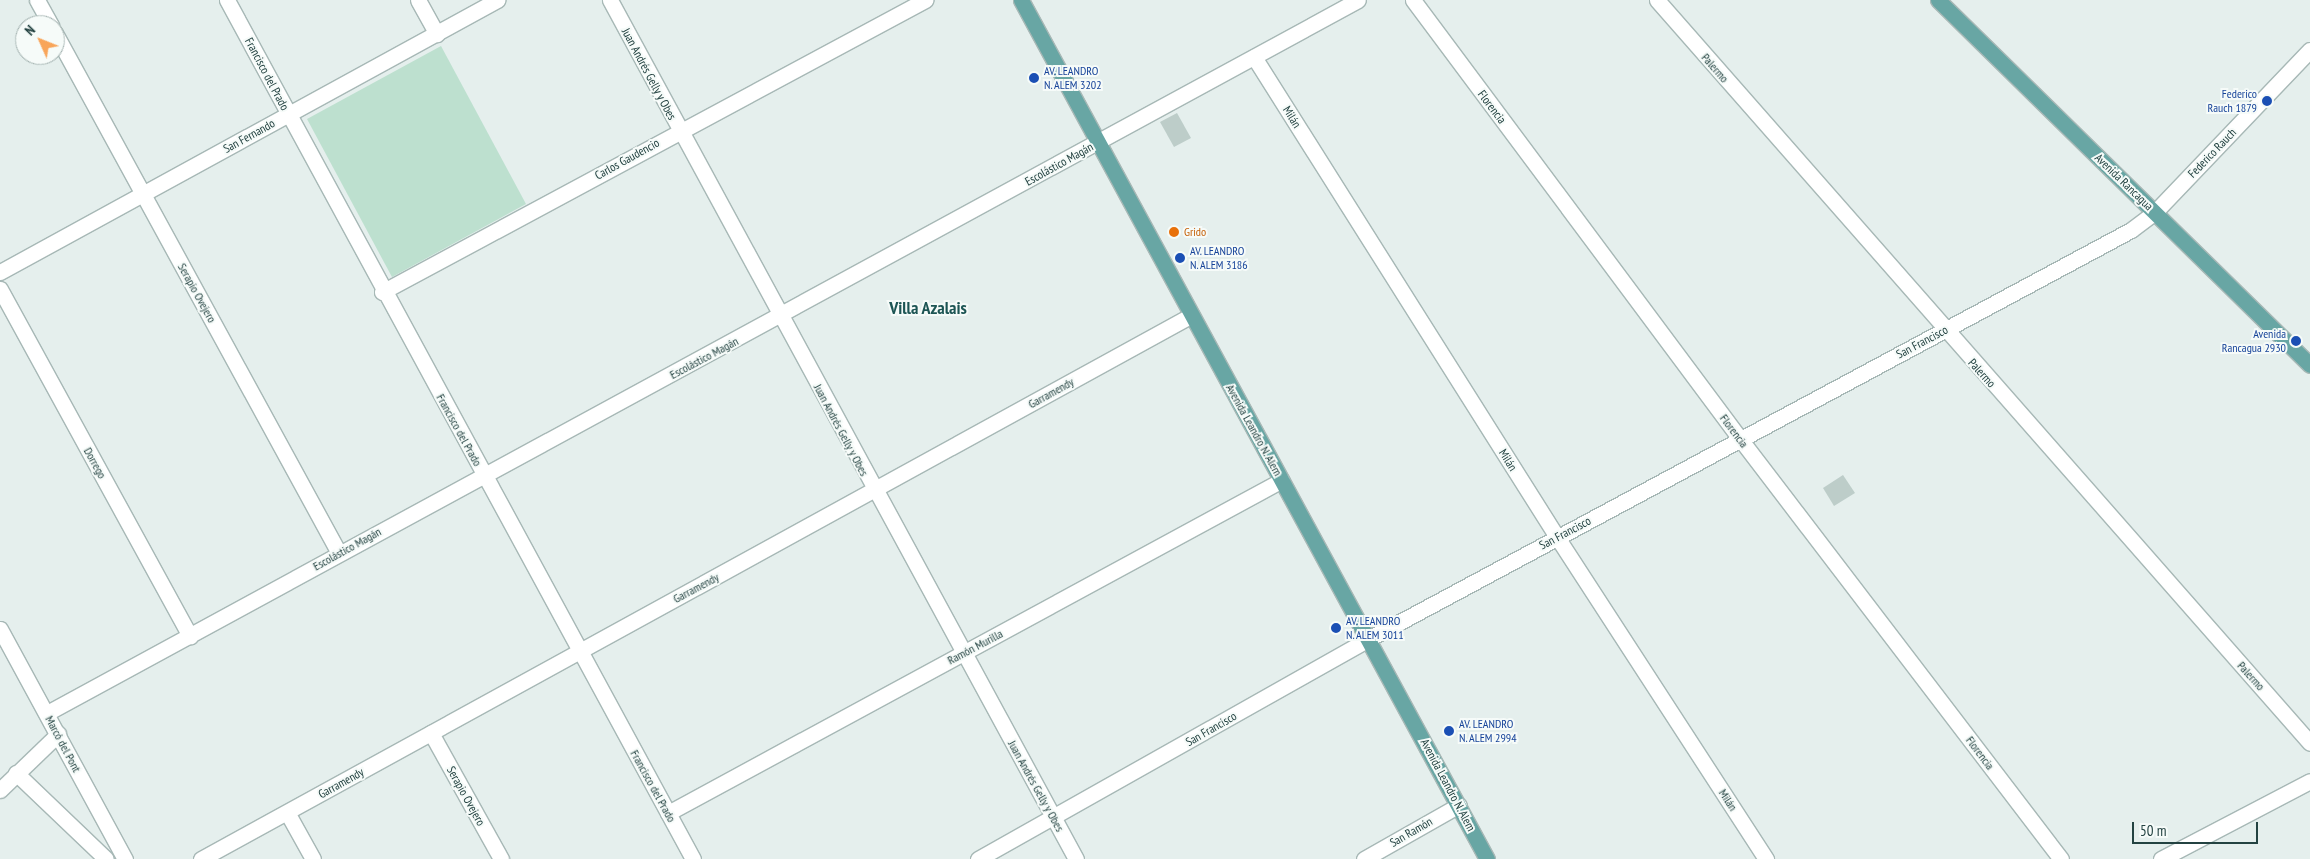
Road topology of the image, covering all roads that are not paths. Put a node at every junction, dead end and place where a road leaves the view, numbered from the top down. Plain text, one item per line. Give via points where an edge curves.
1 (37, 0) edge
2 (227, 0) edge
3 (418, 0) edge
4 (497, 0) edge
5 (610, 0) edge
6 (925, 0) edge
7 (1022, 0) edge
8 (1358, 0) edge
9 (1413, 0) edge
10 (1657, 0) edge
11 (1940, 1) edge
12 (45, 15) edge
13 (436, 34) junction
14 (2310, 50) edge
15 (65, 51) edge
16 (1254, 57) junction
17 (289, 115) junction
18 (680, 130) junction
19 (1098, 143) junction
20 (143, 195) junction
21 (2155, 212) junction
22 (0, 272) edge
23 (0, 289) edge
24 (382, 292) junction
25 (1190, 316) junction
26 (782, 317) junction
27 (1944, 330) junction
28 (2310, 365) edge
29 (1741, 440) junction
30 (484, 475) junction
31 (1282, 480) junction
32 (874, 492) junction
33 (1557, 537) junction
34 (339, 553) junction
35 (0, 629) edge
36 (190, 636) junction
37 (1370, 638) junction
38 (4, 647) edge
39 (579, 651) junction
40 (963, 653) junction
41 (47, 713) junction
42 (432, 733) junction
43 (58, 734) junction
44 (2310, 743) edge
45 (16, 773) junction
46 (2310, 781) edge
47 (0, 790) edge
48 (1459, 805) junction
49 (668, 813) junction
50 (288, 814) junction
51 (1053, 818) junction
52 (121, 857) edge
53 (106, 859) edge
54 (201, 859) edge
55 (312, 859) edge
56 (501, 859) edge
57 (693, 859) edge
58 (978, 859) edge
59 (1076, 859) edge
60 (1364, 859) edge
61 (1487, 859) edge
62 (1766, 859) edge
63 (2061, 859) edge
64 (2161, 859) edge

1 - 12 street
2 - 17 street, Francisco del Prado
3 - 13 street
4 - 13 street, San Fernando
5 - 18 street, Juan Andrés Gelly y Obes
6 - 18 street, Carlos Gaudencio
7 - 19 main road, Avenida Leandro N. Alem
8 - 16 street, Escolástico Magán
9 - 29 street, Florencia
10 - 27 street, Palermo
11 - 21 main road, Avenida Rancagua
13 - 17 street, San Fernando
14 - 21 street, Federico Rauch
15 - 20 street, Serapio Ovejero
16 - 19 street, Escolástico Magán
16 - 33 street, Milán
17 - 20 street, San Fernando
17 - 24 street, Francisco del Prado
18 - 24 street, Carlos Gaudencio
18 - 26 street, Juan Andrés Gelly y Obes
19 - 25 main road, Avenida Leandro N. Alem
19 - 26 street, Escolástico Magán
20 - 22 street, San Fernando
20 - 34 street, Serapio Ovejero
21 - 27 street, San Francisco via 2131,230
21 - 28 main road, Avenida Rancagua
23 - 36 street, Dorrego
24 - 30 street, Francisco del Prado
25 - 31 main road, Avenida Leandro N. Alem
25 - 32 street, Garramendy
26 - 30 street, Escolástico Magán
26 - 32 street, Juan Andrés Gelly y Obes
27 - 29 street, San Francisco
27 - 44 street, Palermo
29 - 33 street, San Francisco
29 - 63 street, Florencia
30 - 34 street, Escolástico Magán
30 - 39 street, Francisco del Prado
31 - 37 main road, Avenida Leandro N. Alem
31 - 40 street, Ramón Murilla
32 - 39 street, Garramendy
32 - 40 street, Juan Andrés Gelly y Obes
33 - 37 street, San Francisco
33 - 62 street, Milán
34 - 36 street, Escolástico Magán
35 - 38 street, Marcó del Pont
36 - 41 street, Escolástico Magán
37 - 48 main road, Avenida Leandro N. Alem
37 - 51 street, San Francisco
38 - 41 street, Marcó del Pont
39 - 42 street, Garramendy
39 - 49 street, Francisco del Prado
40 - 49 street, Ramón Murilla
40 - 51 street, Juan Andrés Gelly y Obes
41 - 43 street, Marcó del Pont
42 - 50 street, Garramendy
42 - 56 street, Serapio Ovejero
43 - 45 street
43 - 52 street, Marcó del Pont
45 - 47 street
45 - 53 street
46 - 64 street
48 - 60 street, San Ramón
48 - 61 main road, Avenida Leandro N. Alem
49 - 57 street, Francisco del Prado
50 - 54 street, Garramendy
50 - 55 street
51 - 58 street, San Francisco
51 - 59 street, Juan Andrés Gelly y Obes

